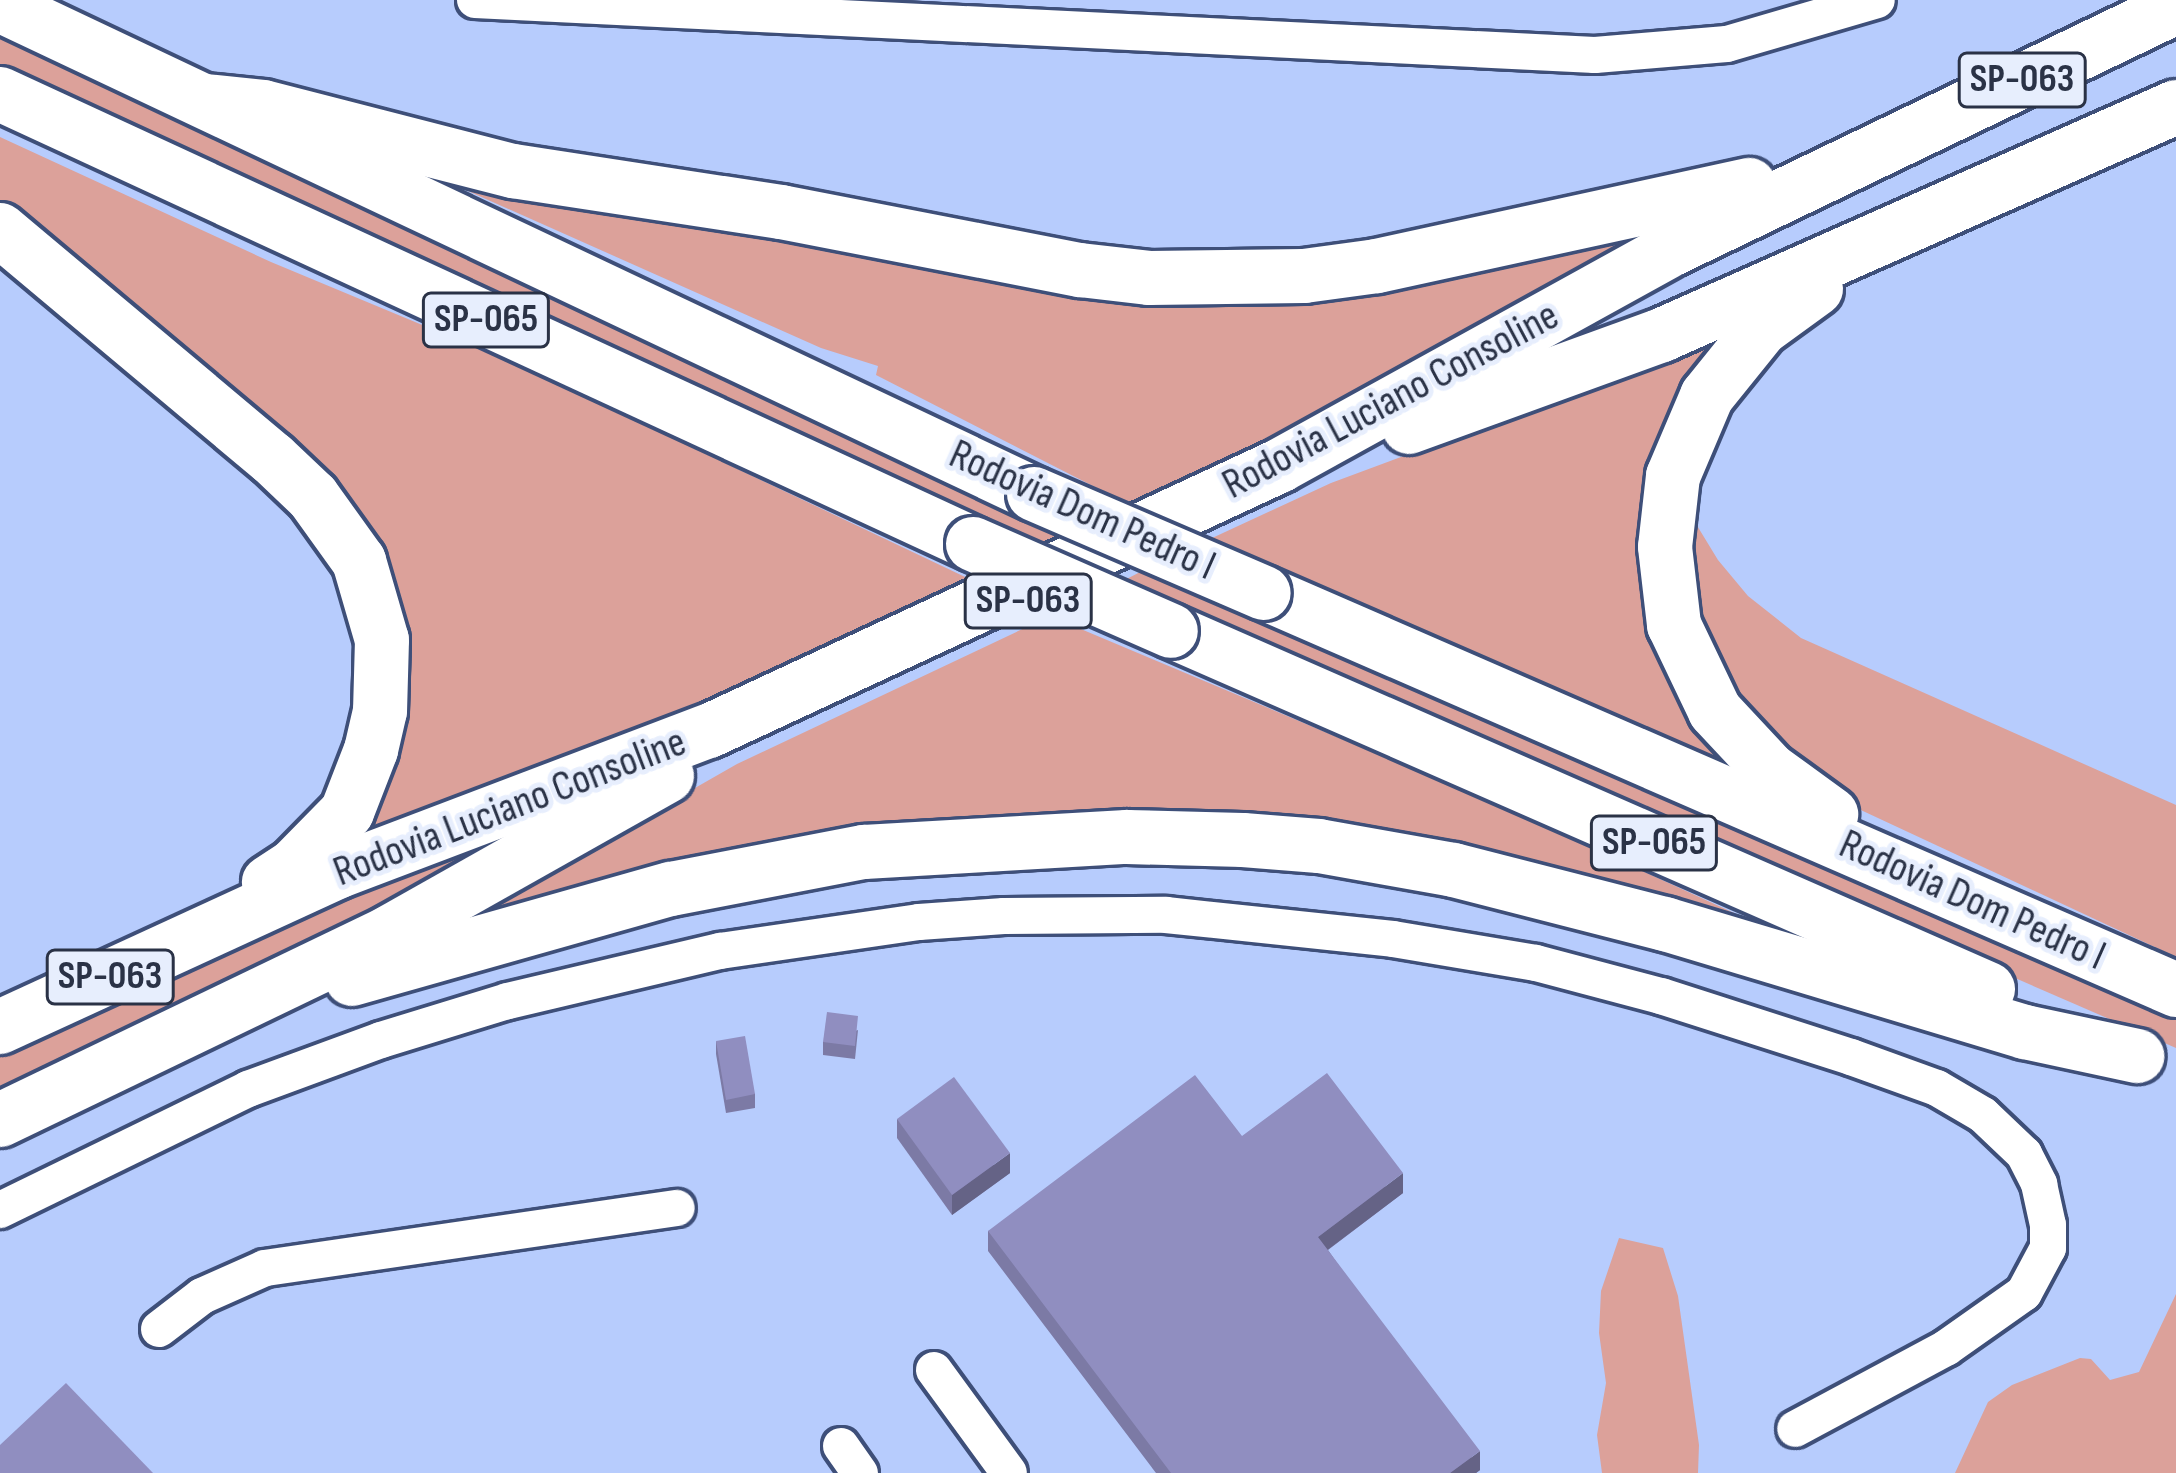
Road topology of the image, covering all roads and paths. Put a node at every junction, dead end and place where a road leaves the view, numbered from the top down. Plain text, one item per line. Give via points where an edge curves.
1 (475, 0) edge
2 (1877, 0) edge
3 (578, 3) edge
4 (0, 5) edge
5 (2176, 7) edge
6 (0, 94) edge
7 (206, 101) junction
8 (2176, 107) edge
9 (1867, 152) junction
10 (0, 230) edge
11 (1895, 232) junction
12 (1886, 862) junction
13 (220, 927) junction
14 (2176, 990) edge
15 (0, 1027) edge
16 (190, 1030) junction
17 (2156, 1065) edge
18 (0, 1120) edge
19 (677, 1208) dead end
20 (0, 1210) edge
21 (160, 1329) dead end
22 (934, 1370) dead end
23 (1795, 1429) dead end
24 (1009, 1473) edge

1 - 3 street
2 - 3 street via 1727,44 1595,55
4 - 7 highway, Rodovia Dom Pedro I / SP-065
5 - 9 highway, Rodovia Luciano Consoline / SP-063
6 - 17 highway, Rodovia Dom Pedro I / SP-065, bridge via 973,544
7 - 9 highway via 263,107 513,172 781,212 1080,270 1221,280 1304,276 1469,248 1687,202
7 - 12 highway, Rodovia Dom Pedro I / SP-065, bridge via 1034,494
8 - 11 highway, Rodovia Luciano Consoline / SP-063
9 - 13 highway, Rodovia Luciano Consoline / SP-063 via 1279,466 710,731 394,849
10 - 13 highway via 313,497 359,561 373,599 382,640 380,711 347,812
11 - 12 highway via 1762,329 1707,396 1672,476 1665,547 1674,625 1714,711 1769,769 1850,825
11 - 16 highway, Rodovia Luciano Consoline / SP-063 via 1662,335 1358,447 1120,557 744,734 468,891
12 - 14 highway, Rodovia Dom Pedro I / SP-065
13 - 15 highway, Rodovia Luciano Consoline / SP-063
16 - 17 highway via 517,931 763,868 948,843 1127,837 1319,846 1454,870
16 - 18 highway, Rodovia Luciano Consoline / SP-063
19 - 21 street via 265,1268 202,1296
20 - 23 street via 248,1089 381,1040 508,1000 720,951 1004,916 1166,915 1393,939 1557,969 1851,1057 1937,1088 1983,1114 2024,1154 2048,1225 2048,1248 2024,1293 1946,1348
22 - 24 street

